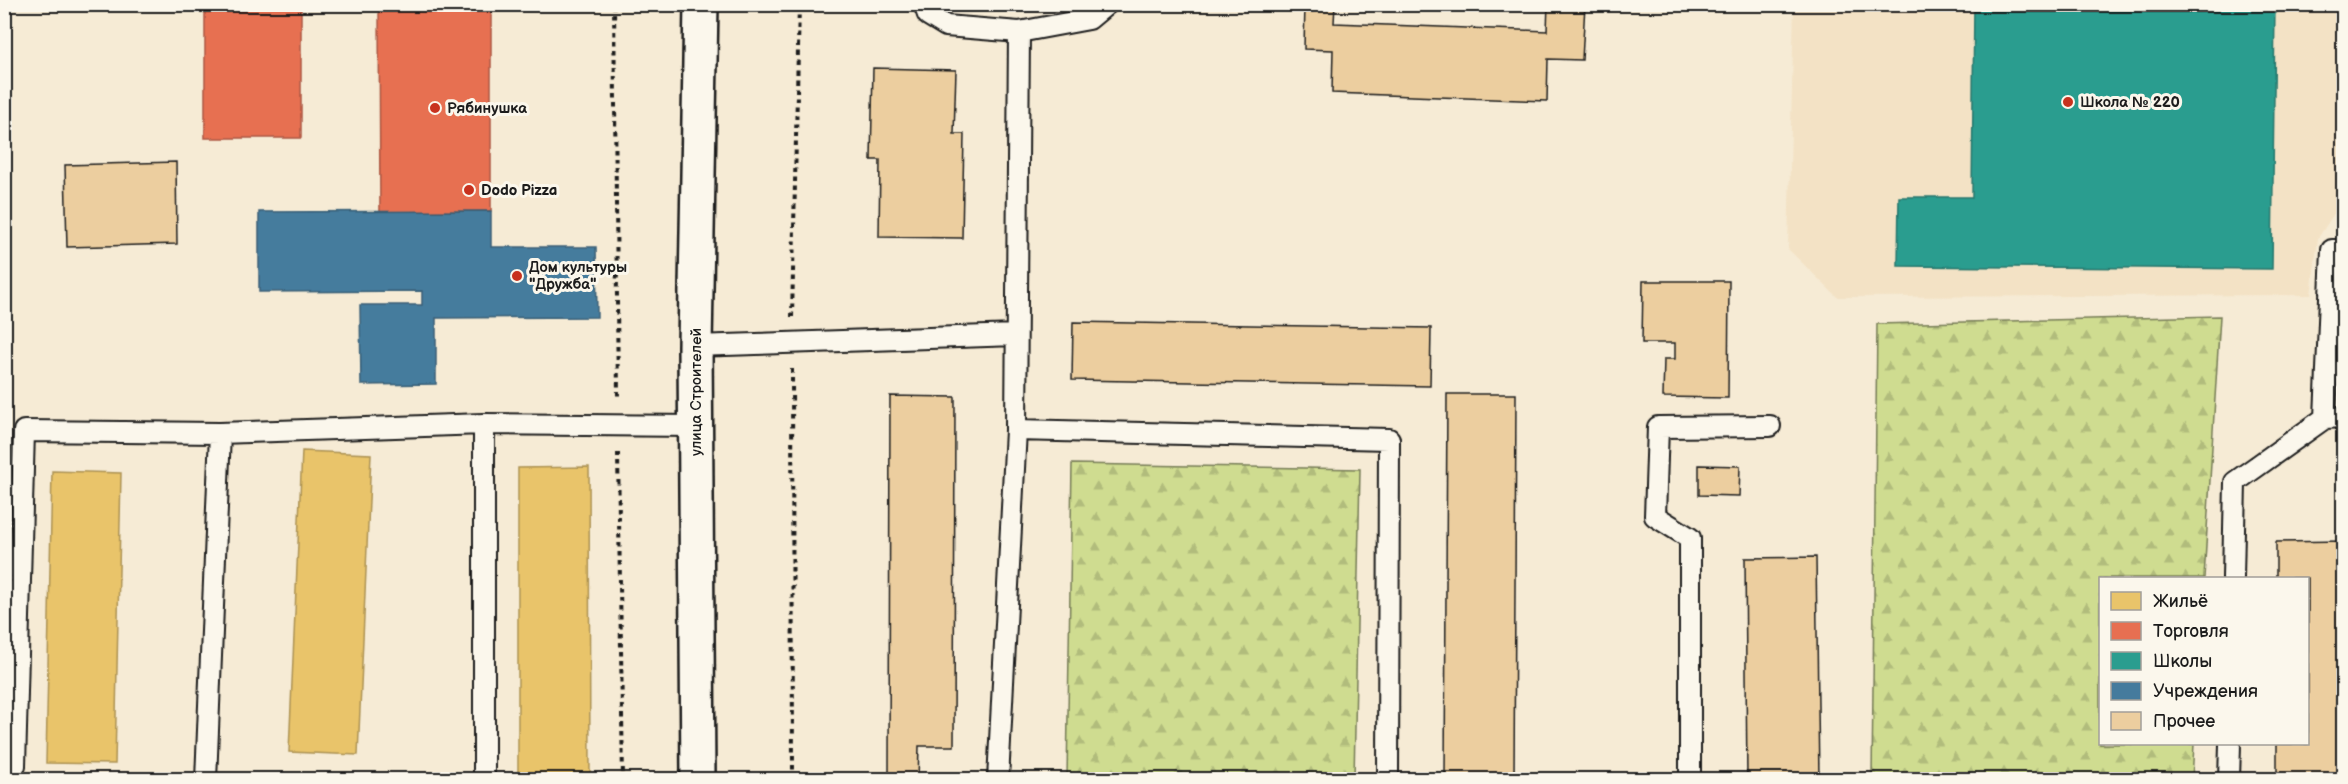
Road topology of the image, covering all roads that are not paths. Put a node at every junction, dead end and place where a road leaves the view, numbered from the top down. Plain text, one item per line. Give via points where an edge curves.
1 (701, 4) edge
2 (924, 4) edge
3 (1107, 4) edge
4 (1020, 32) junction
5 (2343, 250) edge
6 (1016, 335) junction
7 (695, 346) junction
8 (2334, 418) edge
9 (484, 424) junction
10 (696, 426) junction
11 (1770, 426) dead end
12 (1016, 430) junction
13 (220, 433) junction
14 (2233, 577) edge
15 (2230, 745) edge
16 (15, 766) dead end
17 (206, 780) edge
18 (484, 780) edge
19 (698, 780) edge
20 (998, 780) edge
21 (1388, 780) edge
22 (1690, 780) edge
23 (2229, 780) edge

1 - 7 street, улица Строителей
2 - 4 lane via 928,15 946,26
3 - 4 lane via 1089,19
4 - 6 lane
5 - 8 lane via 2332,250
6 - 7 lane
6 - 12 lane
7 - 10 street, улица Строителей
8 - 14 lane via 2235,482
9 - 10 lane
9 - 13 lane
9 - 18 lane
10 - 19 street, улица Строителей
11 - 22 lane via 1658,427 1655,516 1690,538
12 - 20 lane
12 - 21 lane via 1389,440
13 - 16 lane via 24,431
13 - 17 lane
15 - 23 lane

